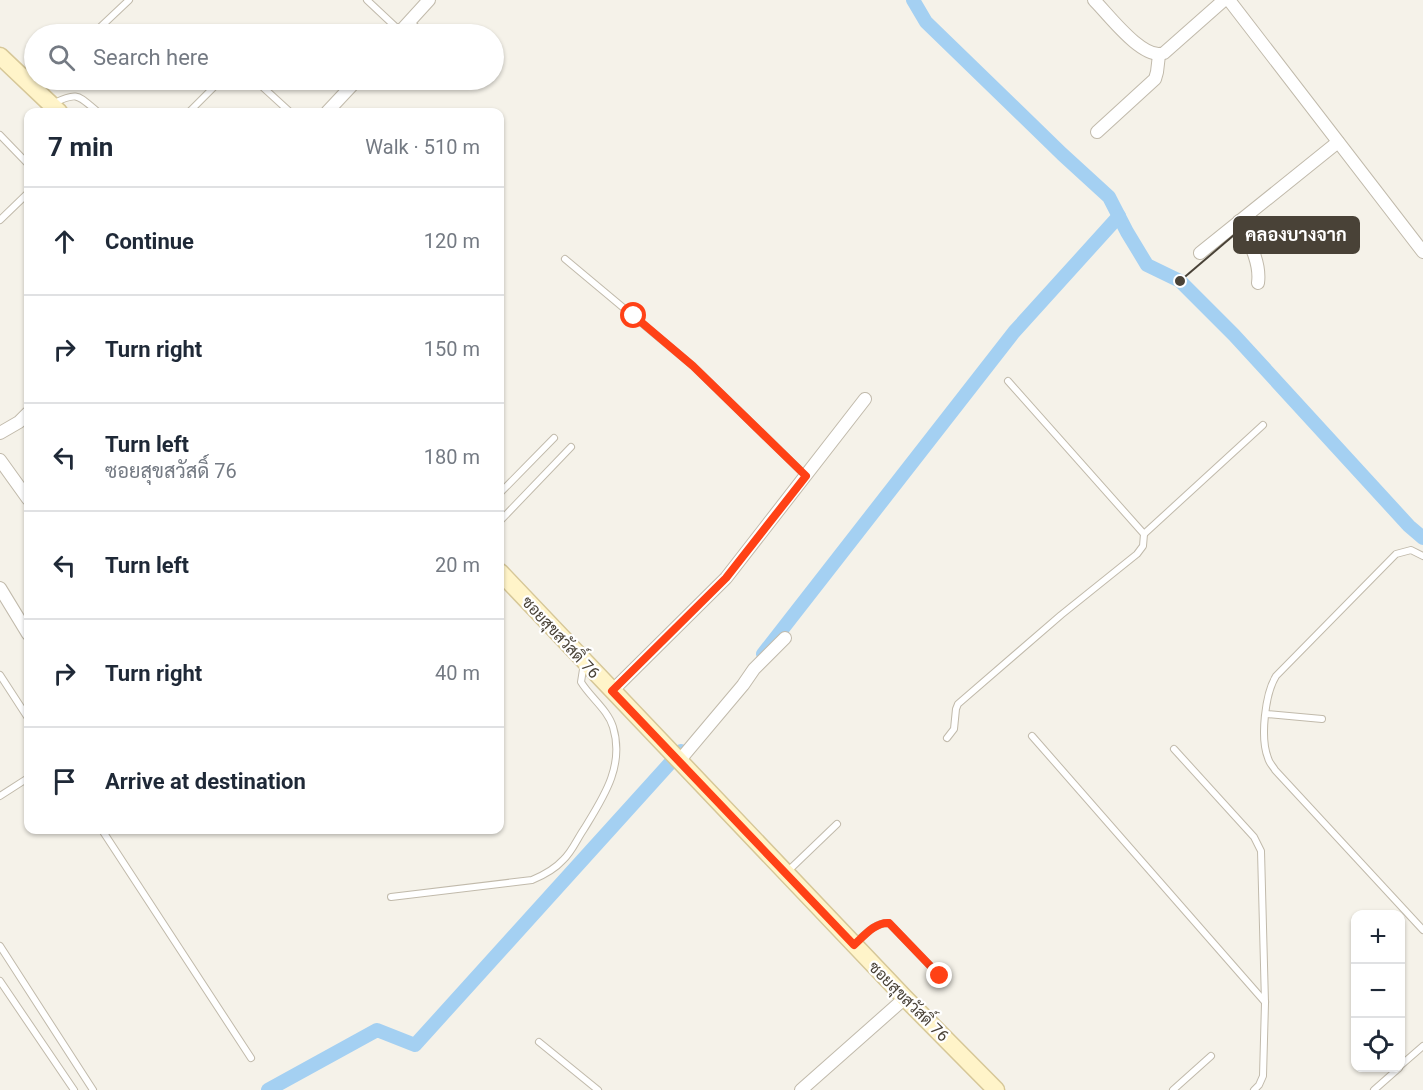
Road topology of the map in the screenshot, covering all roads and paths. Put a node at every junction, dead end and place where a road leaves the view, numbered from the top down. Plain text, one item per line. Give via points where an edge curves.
1 (129, 0) edge
2 (367, 0) edge
3 (429, 0) edge
4 (1094, 0) edge
5 (1224, 0) edge
6 (1229, 0) edge
7 (409, 21) junction
8 (104, 24) edge
9 (390, 24) edge
10 (406, 24) edge
11 (413, 24) edge
12 (1159, 55) junction
13 (0, 56) edge
14 (24, 74) edge
15 (42, 90) edge
16 (211, 90) edge
17 (266, 90) edge
18 (348, 90) edge
19 (55, 108) edge
20 (93, 108) edge
21 (193, 108) edge
22 (286, 108) edge
23 (331, 108) edge
24 (1097, 132) dead end
25 (0, 135) edge
26 (1338, 142) junction
27 (24, 160) edge
28 (24, 197) edge
29 (0, 220) edge
30 (1239, 221) junction
31 (1423, 252) edge
32 (1200, 253) dead end
33 (565, 260) dead end
34 (1258, 283) dead end
35 (1008, 381) dead end
36 (865, 399) dead end
37 (24, 417) edge
38 (1263, 425) dead end
39 (0, 434) edge
40 (554, 438) dead end
41 (571, 447) dead end
42 (0, 460) edge
43 (806, 476) junction
44 (504, 489) edge
45 (24, 493) edge
46 (504, 517) edge
47 (1143, 534) junction
48 (1423, 556) edge
49 (504, 576) edge
50 (0, 588) edge
51 (24, 627) edge
52 (785, 638) dead end
53 (585, 662) junction
54 (0, 675) edge
55 (612, 691) junction
56 (24, 712) edge
57 (1266, 714) junction
58 (1322, 719) dead end
59 (1032, 736) dead end
60 (947, 738) dead end
61 (1174, 749) dead end
62 (678, 760) junction
63 (24, 781) edge
64 (0, 796) edge
65 (837, 824) dead end
66 (105, 834) edge
67 (786, 873) junction
68 (391, 897) dead end
69 (1423, 930) edge
70 (854, 945) junction
71 (0, 946) edge
72 (940, 976) dead end
73 (0, 981) edge
74 (905, 998) junction
75 (1265, 1003) junction
76 (539, 1042) dead end
77 (1423, 1046) edge
78 (1211, 1056) dead end
79 (251, 1058) dead end
80 (1405, 1062) edge
81 (1394, 1072) edge
82 (74, 1090) edge
83 (93, 1090) edge
84 (598, 1090) edge
85 (801, 1090) edge
86 (996, 1090) edge
87 (1173, 1090) edge
88 (1254, 1090) edge
89 (1374, 1090) edge

1 - 8 lane
2 - 9 lane
3 - 7 street
4 - 12 street via 1136,44
5 - 12 street
6 - 26 street
7 - 10 street
7 - 11 lane
12 - 24 street via 1155,80
13 - 14 street
15 - 19 street
16 - 21 lane
17 - 22 lane
18 - 23 street
19 - 20 lane via 74,96
25 - 27 lane
26 - 30 street
26 - 31 street
28 - 29 lane
30 - 32 street
30 - 34 street via 1257,264
33 - 43 lane via 693,366
35 - 47 lane
36 - 43 street
37 - 39 street
38 - 47 lane
40 - 44 lane
41 - 46 lane
42 - 45 street
43 - 55 street via 726,578
47 - 60 lane via 1143,546 1137,554 958,704 954,729
48 - 57 lane via 1411,550 1396,554 1276,676
49 - 53 street, ซอยสุขสวัสดิ์ 76
50 - 51 street
52 - 62 street
53 - 55 street, ซอยสุขสวัสดิ์ 76
53 - 68 lane via 581,682 612,724 616,755 604,797 565,859 532,880
54 - 56 lane
55 - 62 street, ซอยสุขสวัสดิ์ 76
57 - 58 lane
57 - 69 lane via 1265,747 1275,770
59 - 75 lane
61 - 75 lane via 1254,837 1261,851
62 - 67 street, ซอยสุขสวัสดิ์ 76
63 - 64 lane
65 - 67 lane
66 - 79 lane
67 - 70 street, ซอยสุขสวัสดิ์ 76
70 - 72 lane via 877,925 889,923
70 - 74 street, ซอยสุขสวัสดิ์ 76
71 - 83 lane
73 - 82 lane
74 - 85 street
74 - 86 street, ซอยสุขสวัสดิ์ 76
75 - 88 lane via 1263,1076
76 - 84 lane
77 - 80 lane
78 - 87 lane
81 - 89 lane

